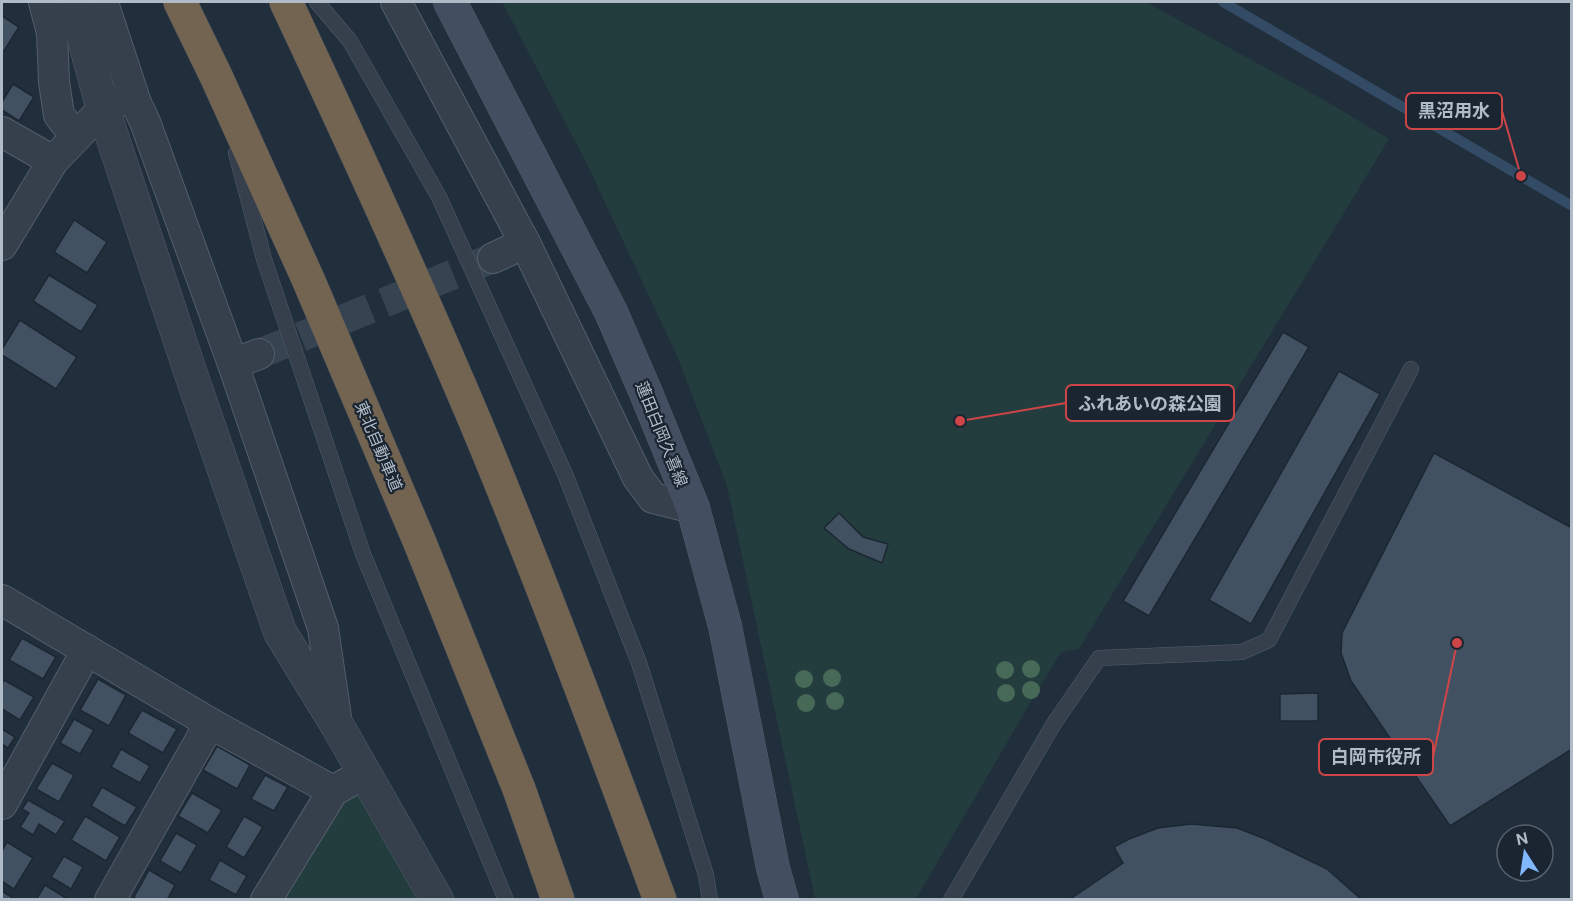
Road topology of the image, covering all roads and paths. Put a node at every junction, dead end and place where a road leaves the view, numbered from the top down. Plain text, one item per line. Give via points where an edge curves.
1 (44, 2) edge
2 (74, 2) edge
3 (100, 2) edge
4 (180, 2) edge
5 (286, 2) edge
6 (317, 2) edge
7 (396, 2) edge
8 (450, 2) edge
9 (216, 76) junction
10 (136, 103) junction
11 (103, 109) junction
12 (2, 132) edge
13 (76, 137) junction
14 (52, 161) junction
15 (525, 243) junction
16 (2, 245) edge
17 (493, 258) tunnel mouth
18 (1411, 369) dead end
19 (693, 508) junction
20 (2, 600) edge
21 (87, 650) junction
22 (210, 723) junction
23 (337, 725) junction
24 (365, 773) junction
25 (333, 791) junction
26 (2, 804) edge
27 (110, 900) edge
28 (267, 900) edge
29 (437, 900) edge
30 (506, 900) edge
31 (558, 900) edge
32 (660, 900) edge
33 (710, 900) edge
34 (782, 900) edge
35 (951, 900) edge

1 - 13 street via 52,33 59,115
2 - 11 street
3 - 10 street
4 - 9 highway, 東北自動車道
5 - 32 highway via 355,147 475,421 581,684
6 - 33 lane via 350,41 439,197 565,474 639,663 706,875
7 - 15 street
8 - 19 main road, 蓮田白岡久喜線 via 611,312
9 - 30 lane via 264,260 363,554
9 - 31 highway, 東北自動車道 via 313,290 420,543 519,789
10 - 11 street via 123,99
10 - 23 street via 246,359 323,628
11 - 13 street
11 - 23 street via 280,632
12 - 14 street
13 - 14 street
14 - 16 street
15 - 17 street
15 - 19 street via 638,478 653,498
18 - 35 lane via 1269,640 1242,652 1099,658 1053,725
19 - 34 main road, 蓮田白岡久喜線 via 724,626
20 - 21 street
21 - 22 street
21 - 26 street
22 - 25 street
22 - 27 street
23 - 24 street
24 - 25 street
24 - 29 street
25 - 28 street

